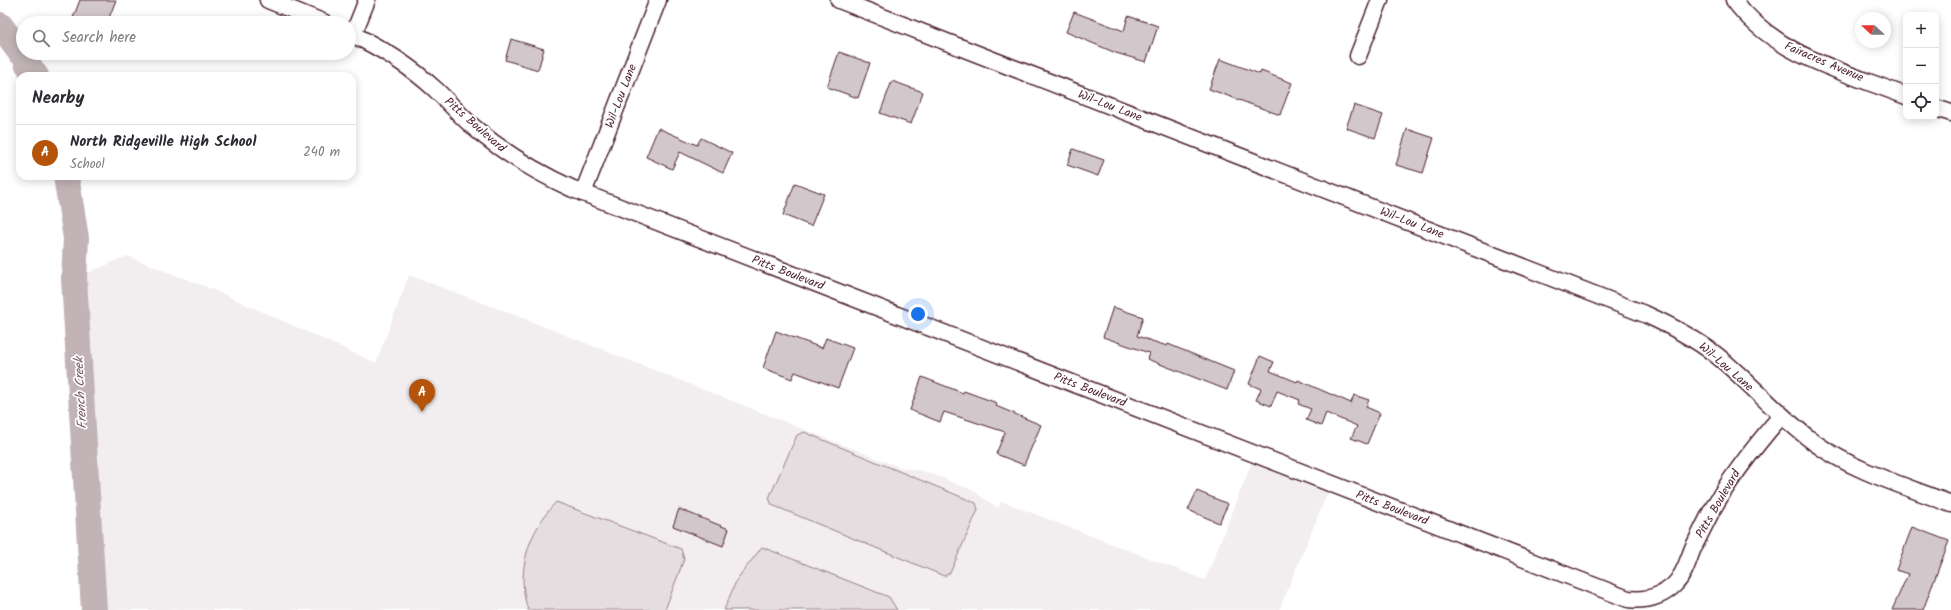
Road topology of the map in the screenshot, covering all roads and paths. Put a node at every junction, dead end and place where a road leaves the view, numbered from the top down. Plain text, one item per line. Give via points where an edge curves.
1 (268, 0) edge
2 (367, 0) edge
3 (658, 0) edge
4 (839, 0) edge
5 (1380, 0) edge
6 (1734, 0) edge
7 (307, 16) edge
8 (356, 23) edge
9 (356, 37) edge
10 (1358, 56) dead end
11 (1903, 95) edge
12 (1939, 109) edge
13 (1951, 113) edge
14 (583, 193) junction
15 (1781, 416) junction
16 (1951, 504) edge

1 - 7 street
2 - 8 street
3 - 14 street, Wil-Lou Lane
4 - 15 street, Wil-Lou Lane via 1647,315 1677,329 1715,355
5 - 10 street
6 - 11 street, Fairacres Avenue via 1759,28 1781,44 1807,57
9 - 14 street, Pitts Boulevard via 389,54 413,71 498,147 546,177
12 - 13 street
14 - 15 street, Pitts Boulevard via 1628,599 1654,598 1676,583 1731,478
15 - 16 street, Wil-Lou Lane via 1816,444 1857,467

